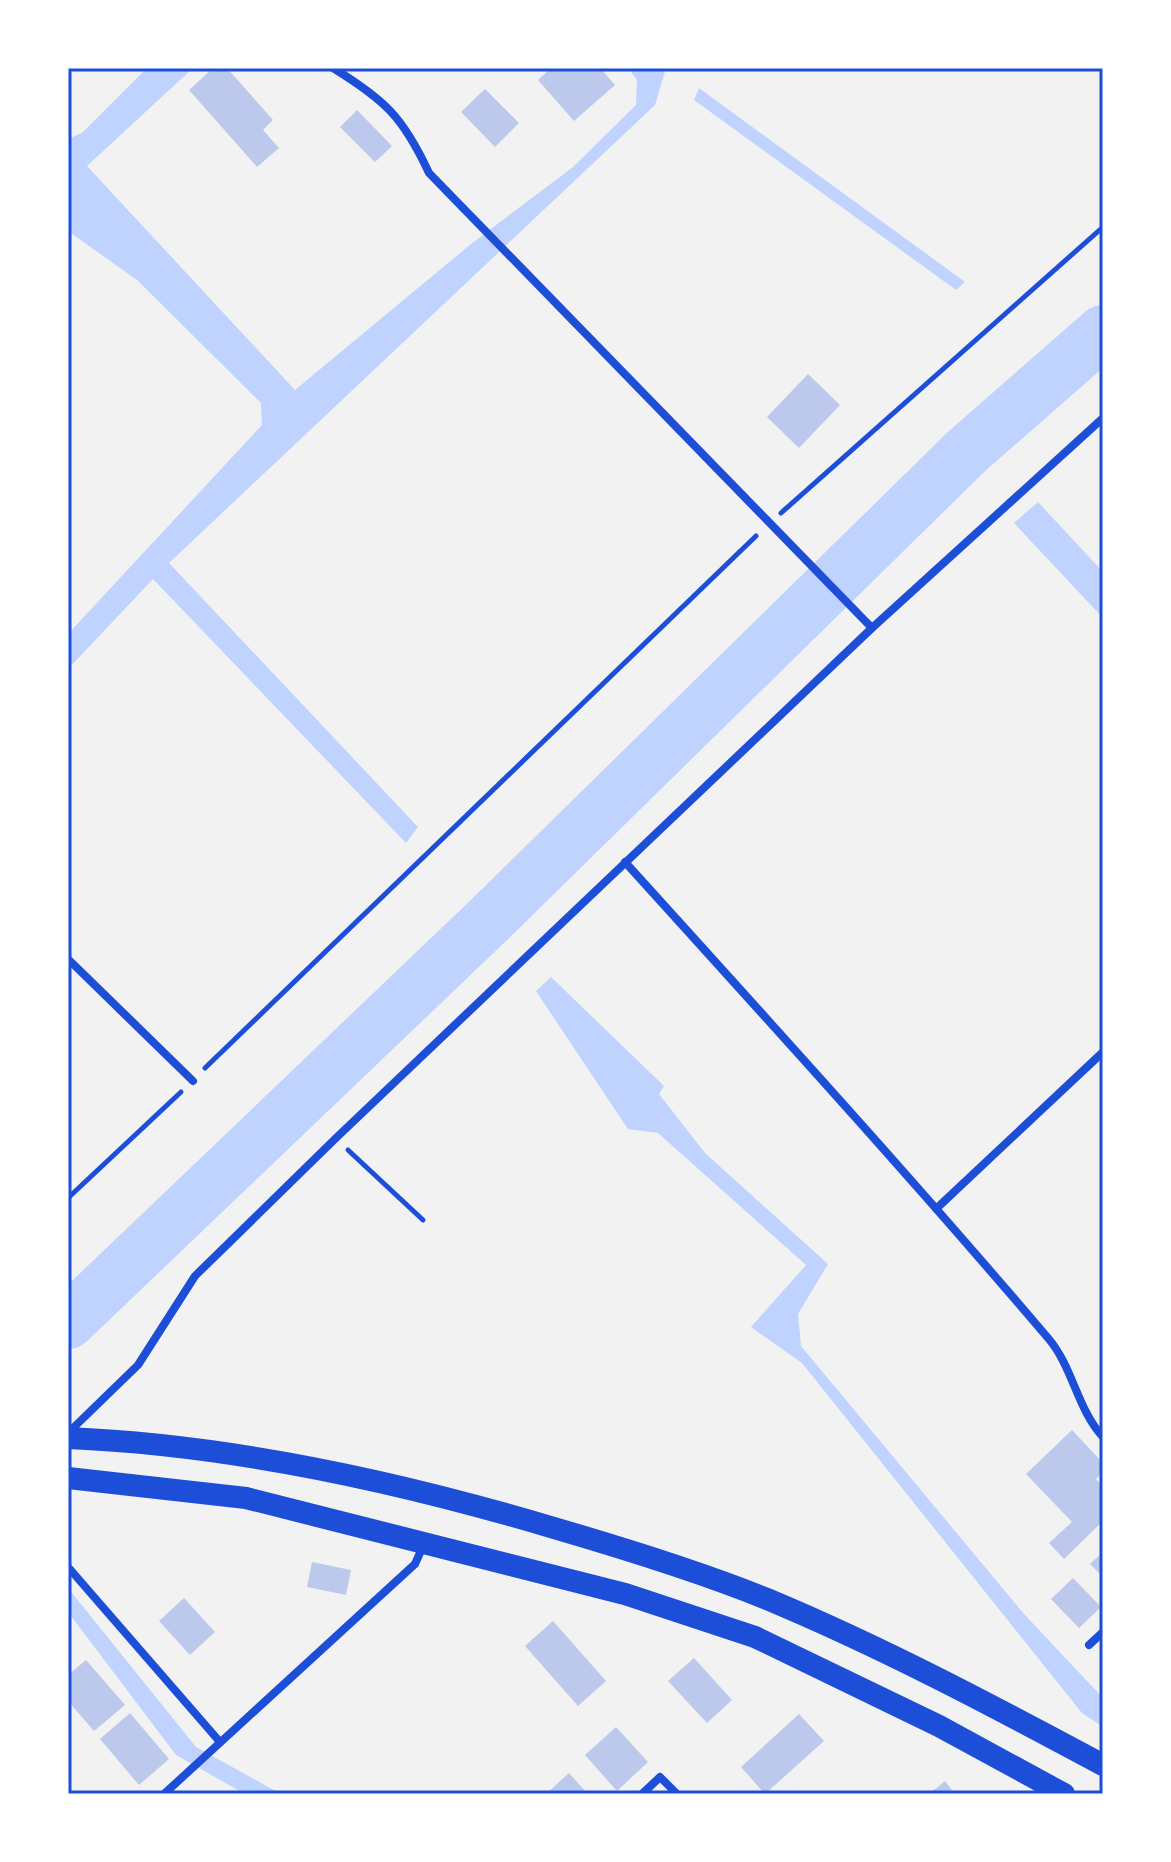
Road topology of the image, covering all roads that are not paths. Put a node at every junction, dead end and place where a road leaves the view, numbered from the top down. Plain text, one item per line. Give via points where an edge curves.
1 (333, 68) edge
2 (1103, 418) edge
3 (872, 628) junction
4 (625, 862) junction
5 (68, 959) edge
6 (1103, 1052) edge
7 (193, 1081) road end
8 (937, 1208) junction
9 (73, 1436) edge
10 (1103, 1437) edge
11 (68, 1478) edge
12 (425, 1543) junction
13 (68, 1567) edge
14 (1103, 1632) edge
15 (1089, 1645) dead end
16 (220, 1742) junction
17 (1103, 1765) edge
18 (164, 1794) edge
19 (642, 1794) edge
20 (677, 1794) edge
21 (1064, 1794) edge

1 - 3 street via 373,93 409,130 429,173
2 - 3 street
3 - 4 street
4 - 8 street
4 - 9 street via 195,1276 138,1365
5 - 7 street
6 - 8 street
8 - 10 street via 1058,1350 1091,1424
9 - 17 highway via 281,1461 459,1500 626,1549 765,1599 931,1673
11 - 12 highway via 246,1498
12 - 16 street via 415,1564
12 - 21 highway via 625,1594 755,1637 939,1726
13 - 16 street
14 - 15 street
16 - 18 street
19 - 20 street via 660,1777

